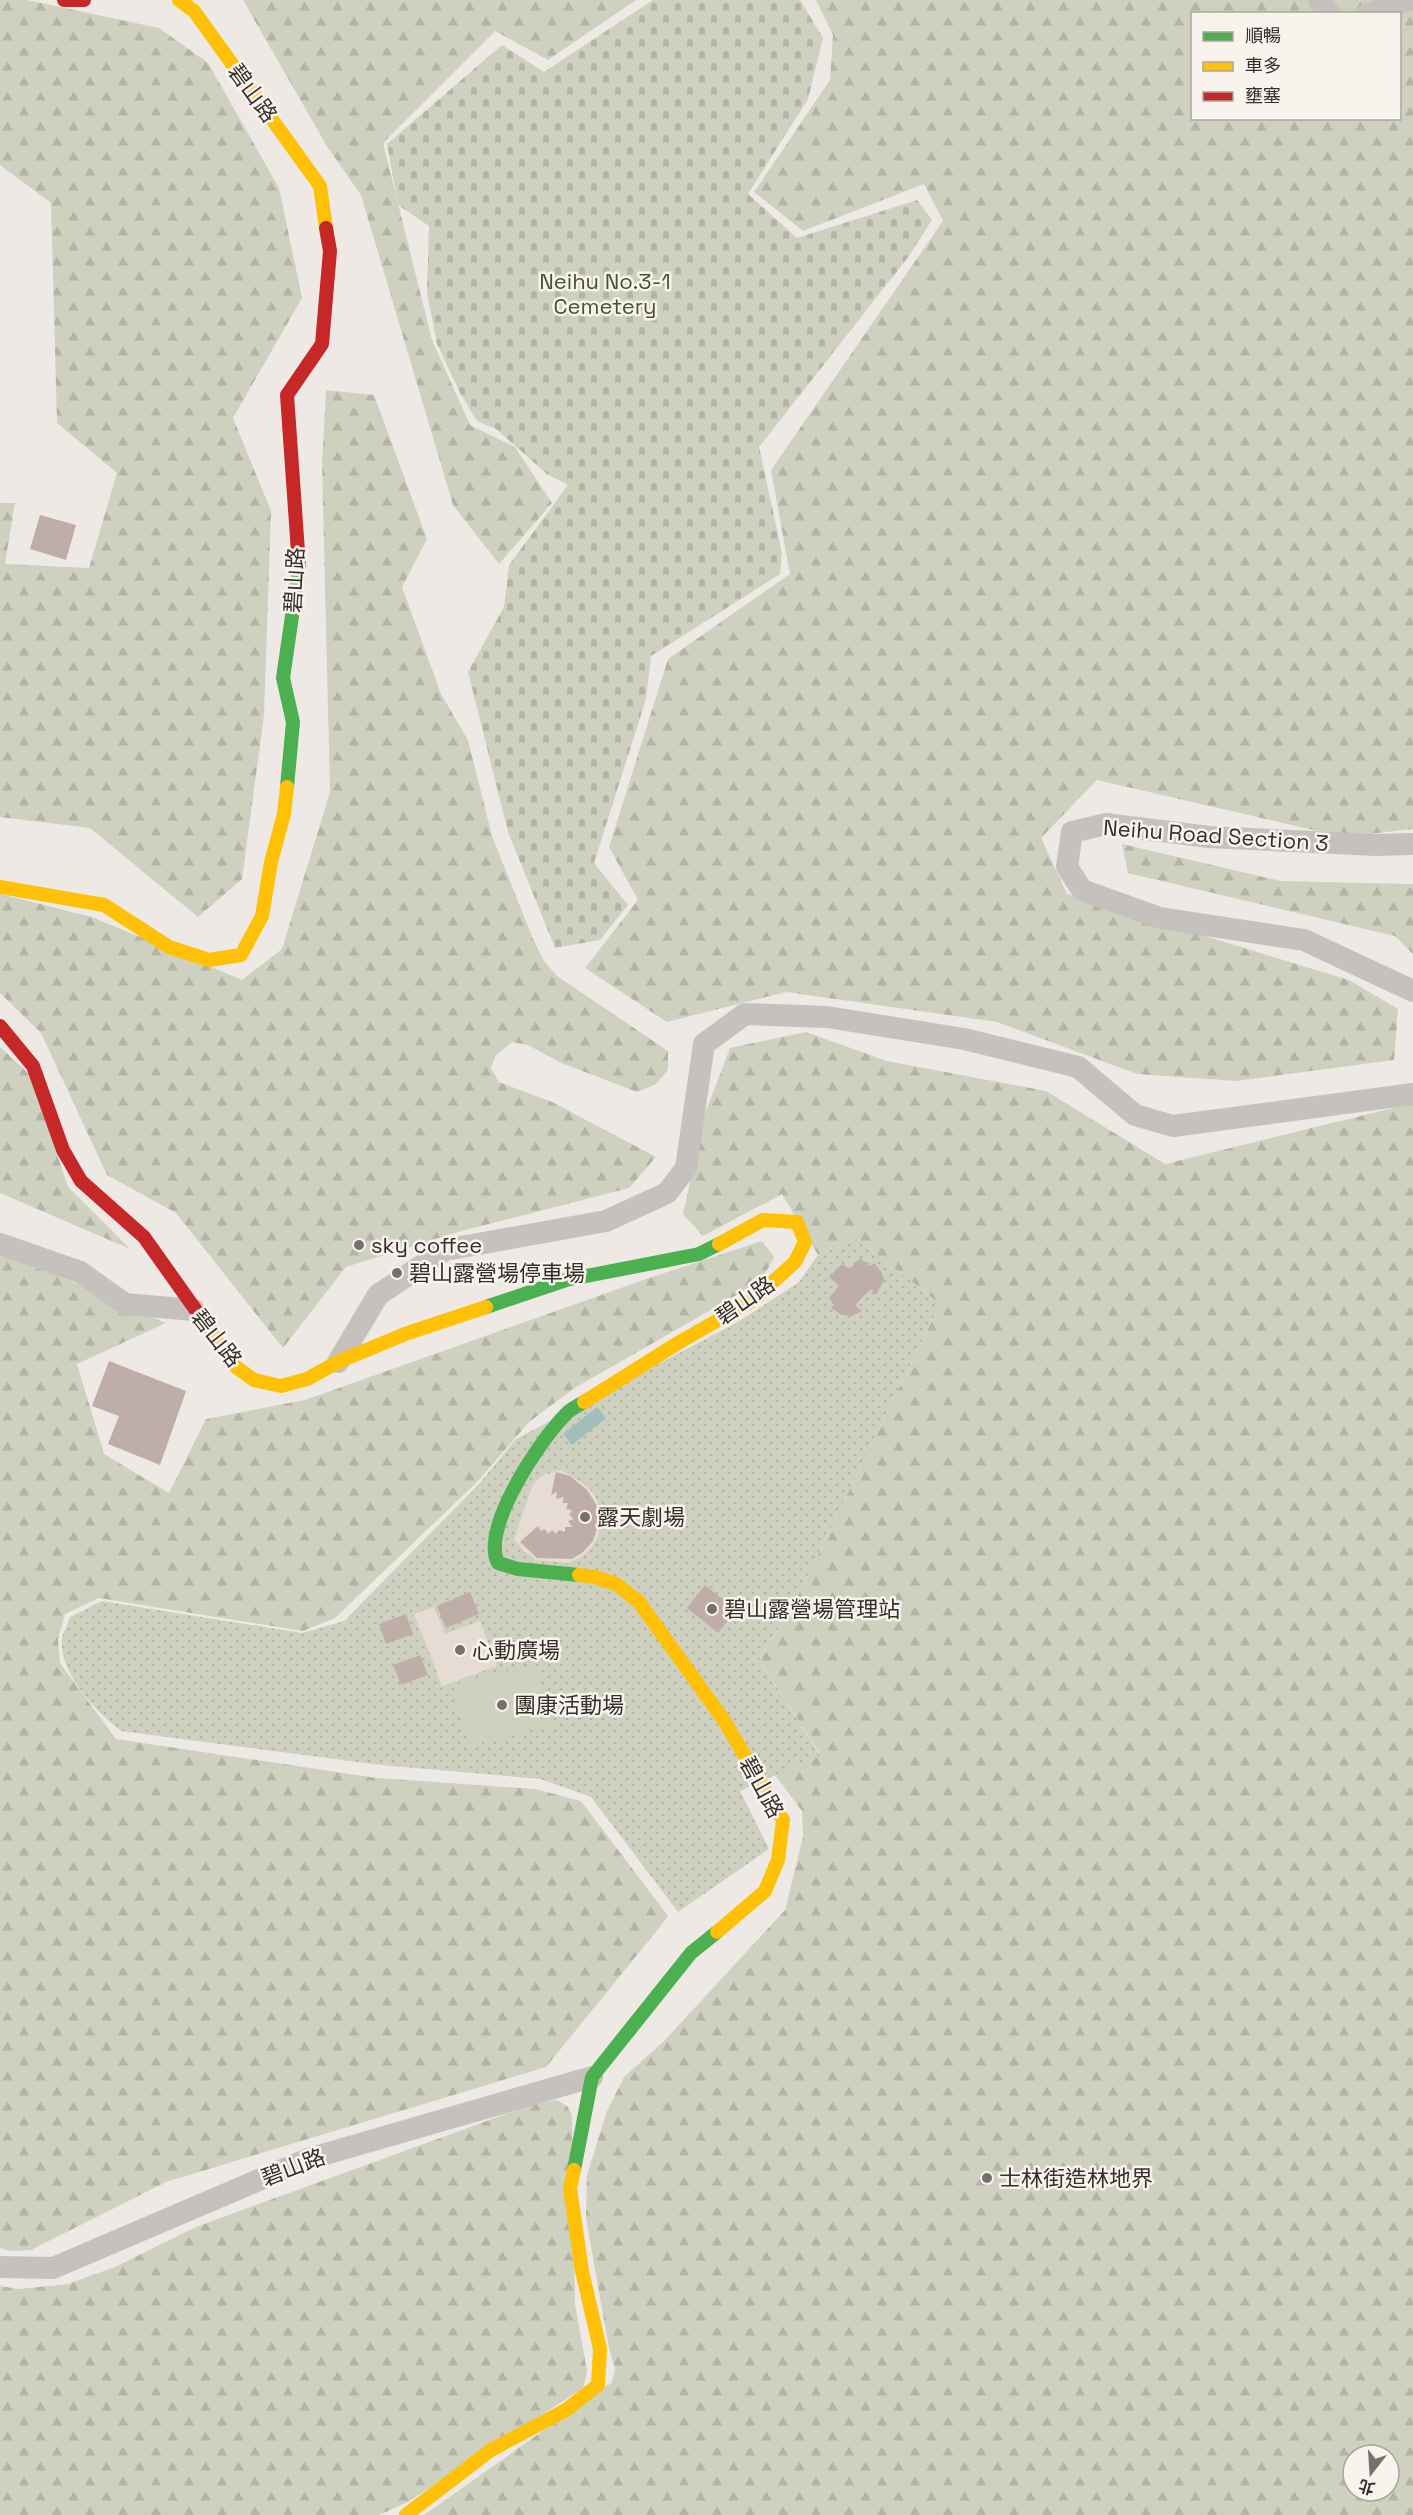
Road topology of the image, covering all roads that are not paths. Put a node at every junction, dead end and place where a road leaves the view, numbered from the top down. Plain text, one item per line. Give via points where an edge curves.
1 (64, 0) edge
2 (84, 0) edge
3 (179, 0) edge
4 (1319, 0) edge
5 (1410, 0) edge
6 (1328, 12) edge
7 (1373, 12) edge
8 (1413, 844) edge
9 (0, 887) edge
10 (1413, 991) edge
11 (0, 1026) edge
12 (1413, 1094) edge
13 (0, 1244) edge
14 (194, 1310) junction
15 (338, 1362) junction
16 (592, 2077) junction
17 (0, 2267) edge
18 (406, 2515) edge

1 - 2 street
3 - 9 street, 碧山路 via 194,11 320,186 330,251 322,344 286,395 299,568 284,678 292,722 284,814 262,916 241,955 209,960 169,947 104,905
4 - 6 street
5 - 7 street
8 - 10 street, Neihu Road Section 3 via 1209,837 1106,824 1072,832 1067,867 1082,890 1160,918 1304,940
11 - 14 street, 碧山路 via 33,1066 63,1150 81,1180 144,1237
12 - 15 street via 1173,1126 1135,1115 1078,1067 964,1039 827,1017 745,1014 704,1044 686,1168 667,1193 606,1221 445,1250 378,1295
13 - 14 street via 80,1272 125,1304
14 - 15 street, 碧山路 via 236,1367 254,1380 280,1386 307,1379
15 - 16 street, 碧山路 via 566,1280 699,1254 762,1221 797,1222 805,1242 795,1262 753,1300 569,1411 533,1454 495,1536 498,1563 518,1569 594,1577 616,1584 639,1602 723,1719 783,1820 778,1860 765,1891 691,1953
16 - 17 street, 碧山路 via 308,2159 53,2268
16 - 18 street, 碧山路 via 570,2188 582,2271 600,2349 598,2385 566,2410 491,2450

